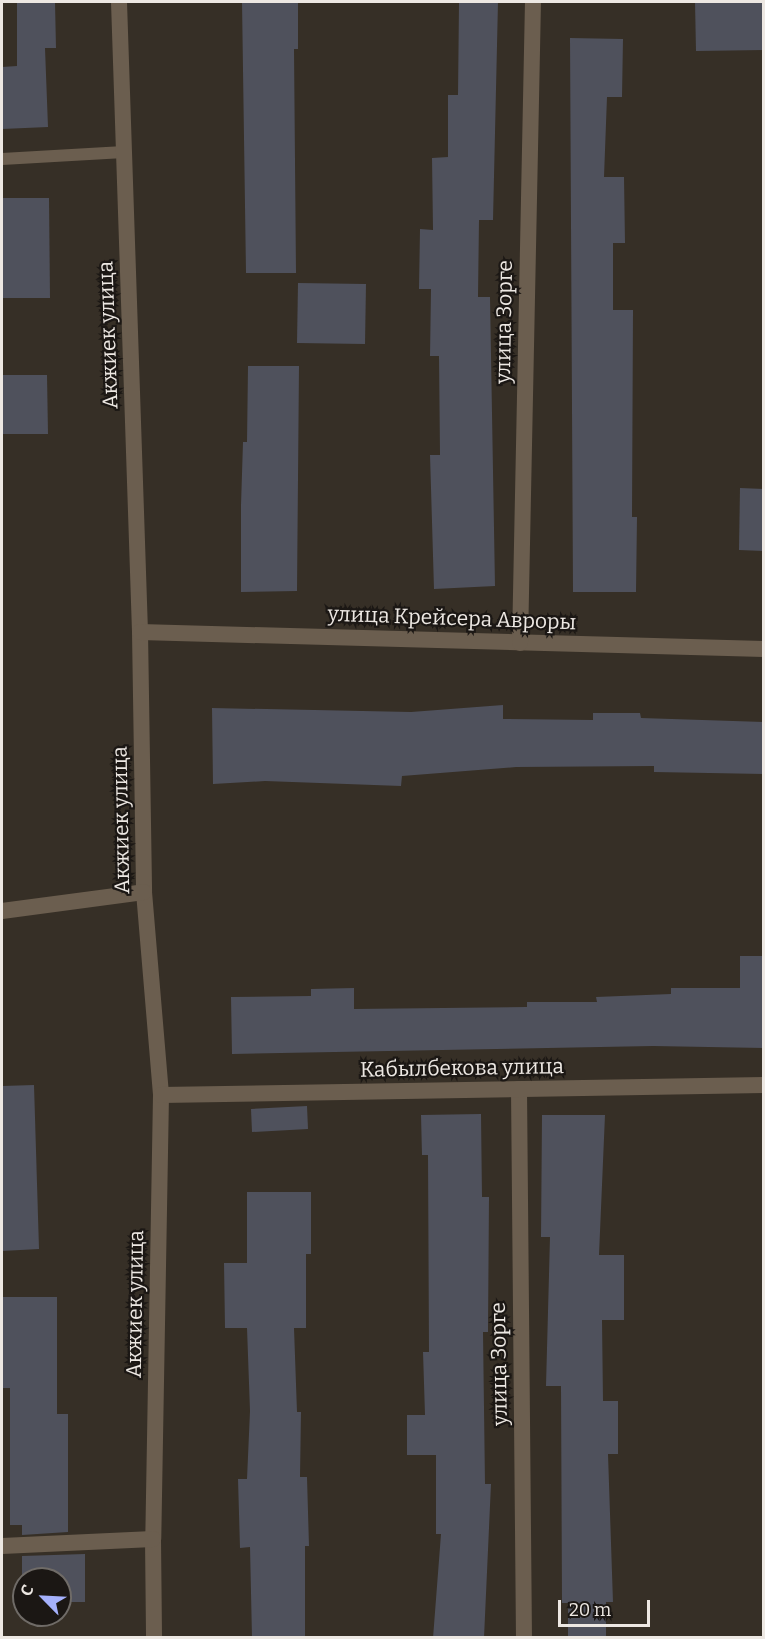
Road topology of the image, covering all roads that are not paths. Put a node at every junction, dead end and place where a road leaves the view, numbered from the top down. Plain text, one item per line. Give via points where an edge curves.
1 (119, 2) edge
2 (533, 2) edge
3 (124, 152) junction
4 (2, 159) edge
5 (140, 632) junction
6 (520, 643) junction
7 (764, 649) edge
8 (144, 892) junction
9 (2, 911) edge
10 (764, 1084) edge
11 (519, 1089) junction
12 (161, 1095) junction
13 (153, 1539) junction
14 (2, 1546) edge
15 (154, 1638) edge
16 (524, 1638) edge

1 - 3 street, Акжиек улица
2 - 6 street, улица Зорге
3 - 4 lane
3 - 5 street, Акжиек улица
5 - 6 street, улица Крейсера Авроры
5 - 8 street, Акжиек улица
6 - 7 street, улица Крейсера Авроры
8 - 9 street
8 - 12 street, Акжиек улица
10 - 11 street, Кабылбекова улица
11 - 12 street, Кабылбекова улица
11 - 16 street, улица Зорге
12 - 13 street, Акжиек улица
13 - 14 street
13 - 15 street, Акжиек улица

